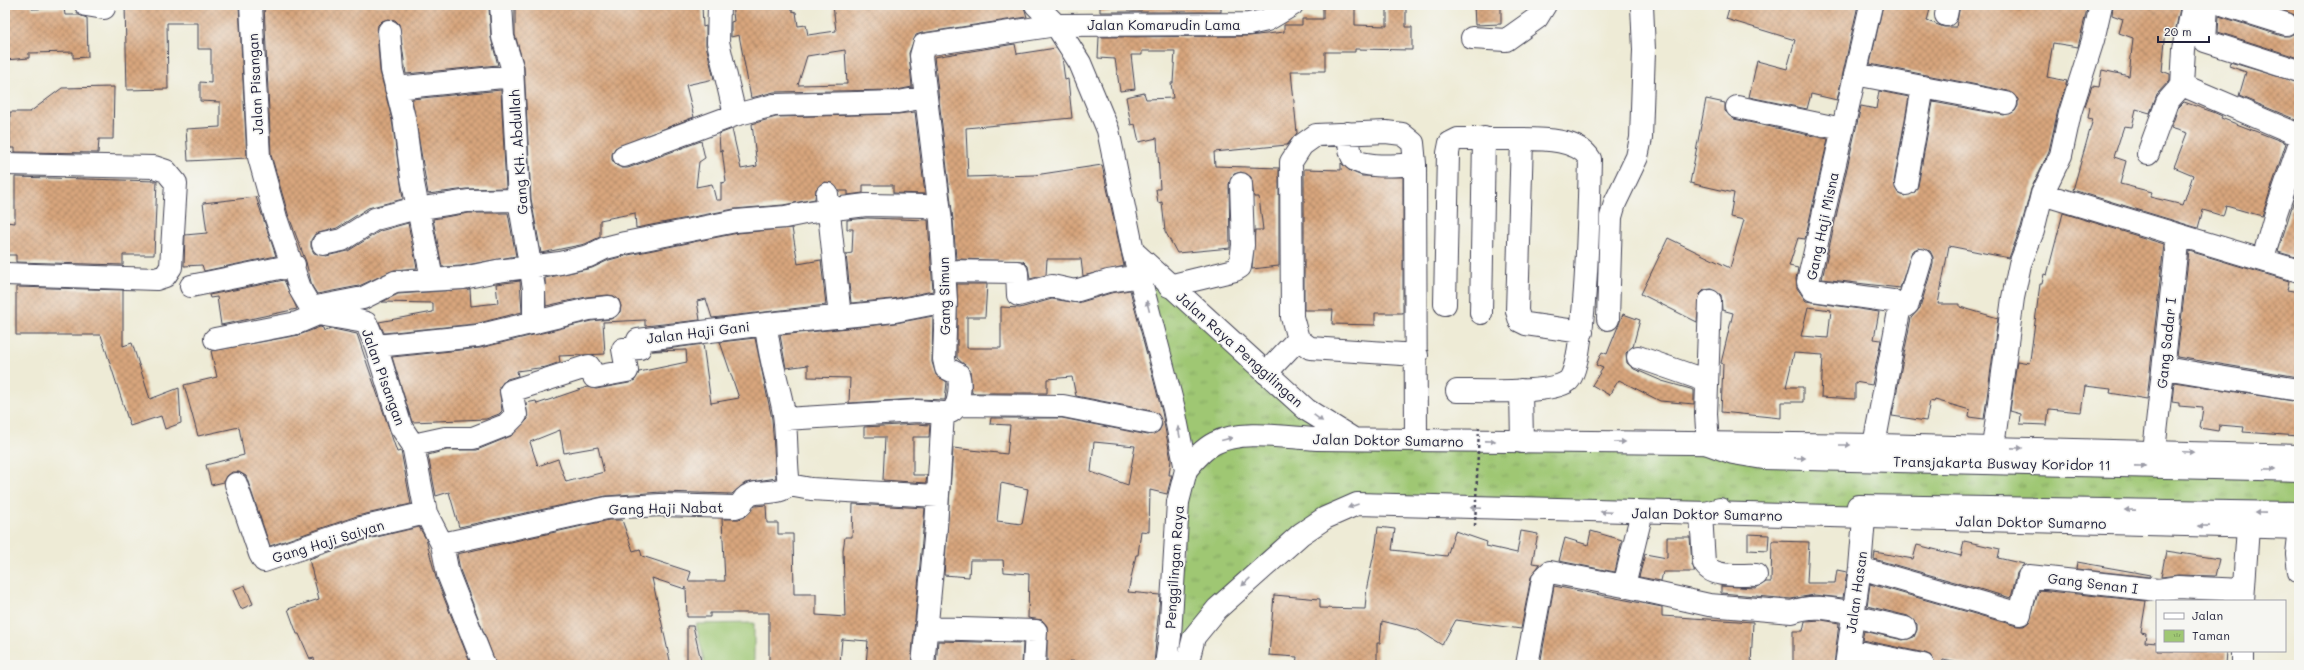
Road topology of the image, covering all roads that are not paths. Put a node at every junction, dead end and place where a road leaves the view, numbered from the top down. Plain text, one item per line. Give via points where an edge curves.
1 (250, 5) edge
2 (501, 5) edge
3 (719, 5) edge
4 (1036, 5) edge
5 (1292, 5) edge
6 (1544, 5) edge
7 (1642, 5) edge
8 (1870, 5) edge
9 (2101, 5) edge
10 (2193, 5) edge
11 (2207, 5) edge
12 (2225, 5) edge
13 (2286, 24) dead end
14 (1056, 25) junction
15 (389, 31) dead end
16 (1472, 38) dead end
17 (2299, 71) edge
18 (1855, 74) junction
19 (512, 76) junction
20 (2182, 85) junction
21 (1923, 87) junction
22 (396, 88) junction
23 (926, 97) junction
24 (2006, 103) dead end
25 (1737, 107) dead end
26 (735, 115) junction
27 (1842, 129) junction
28 (1348, 133) junction
29 (2299, 135) edge
30 (1484, 138) junction
31 (1522, 139) junction
32 (2299, 145) edge
33 (2148, 154) dead end
34 (624, 156) dead end
35 (5, 164) edge
36 (1415, 164) junction
37 (1241, 184) dead end
38 (1906, 184) dead end
39 (2042, 194) junction
40 (519, 200) junction
41 (827, 202) junction
42 (418, 209) junction
43 (939, 210) junction
44 (2178, 235) junction
45 (323, 244) dead end
46 (1133, 251) junction
47 (2263, 259) junction
48 (1921, 260) dead end
49 (294, 265) junction
50 (531, 266) junction
51 (2299, 270) edge
52 (944, 271) junction
53 (5, 274) edge
54 (1141, 276) junction
55 (432, 279) junction
56 (191, 286) dead end
57 (1169, 286) junction
58 (946, 301) junction
59 (1710, 301) dead end
60 (1445, 304) dead end
61 (609, 307) dead end
62 (1900, 309) junction
63 (314, 311) junction
64 (1481, 313) dead end
65 (840, 317) junction
66 (1608, 319) dead end
67 (534, 323) junction
68 (766, 324) junction
69 (1582, 332) junction
70 (215, 339) dead end
71 (1298, 339) junction
72 (376, 346) junction
73 (1416, 355) junction
74 (1638, 357) dead end
75 (2164, 368) junction
76 (1266, 373) junction
77 (1707, 381) junction
78 (1521, 390) junction
79 (2299, 390) edge
80 (1456, 391) dead end
81 (949, 409) junction
82 (785, 419) junction
83 (1150, 423) dead end
84 (1353, 439) junction
85 (1416, 440) junction
86 (1522, 442) junction
87 (1708, 444) junction
88 (413, 445) junction
89 (1874, 445) junction
90 (1993, 447) junction
91 (2154, 451) junction
92 (2299, 456) edge
93 (1186, 470) junction
94 (2299, 470) edge
95 (236, 484) dead end
96 (788, 485) junction
97 (938, 496) junction
98 (1642, 512) junction
99 (426, 513) junction
100 (2299, 513) edge
101 (1701, 514) junction
102 (1864, 518) junction
103 (2248, 527) junction
104 (2299, 528) edge
105 (2299, 536) edge
106 (442, 544) junction
107 (1860, 568) junction
108 (2299, 572) edge
109 (1756, 575) dead end
110 (1624, 586) junction
111 (2243, 596) edge
112 (1853, 615) junction
113 (927, 628) junction
114 (1905, 628) dead end
115 (2243, 652) edge
116 (1847, 657) edge
117 (484, 665) edge
118 (923, 665) edge
119 (1034, 665) edge
120 (1166, 665) edge
121 (1187, 665) edge
122 (1527, 665) edge
123 (1923, 665) edge
124 (2243, 665) edge

1 - 49 street, Jalan Pisangan via 259,157 276,218
2 - 19 street, Gang KH. Abdullah via 503,37 509,53
3 - 26 street via 718,42
4 - 14 street
5 - 14 street, Jalan Komarudin Lama via 1267,20 1249,24
6 - 16 street via 1537,18 1506,40
7 - 66 street via 1644,50 1641,138 1637,157 1615,202 1612,218
8 - 18 street, Gang Haji Misna
9 - 39 street via 2070,113 2061,155
10 - 20 street via 2184,49
11 - 17 street via 2205,41
12 - 13 street
14 - 23 street, Gang Simun via 924,45 921,56
14 - 46 street via 1083,69 1108,130
15 - 22 street
18 - 21 street
18 - 27 street, Gang Haji Misna
19 - 22 street
19 - 40 street, Gang KH. Abdullah
20 - 29 street
20 - 33 street via 2167,102
21 - 24 street
21 - 38 street
22 - 42 street via 404,118
23 - 26 street via 898,102 774,105
23 - 43 street, Gang Simun
25 - 27 street
26 - 34 street
27 - 62 street, Gang Haji Misna via 1809,285 1814,290 1892,301 1900,306
28 - 36 street via 1352,156 1356,161 1381,165
28 - 36 street via 1402,134 1413,143
28 - 71 street via 1316,135 1302,145 1291,162 1292,317
30 - 31 street
30 - 60 street via 1458,139 1450,143
30 - 64 street
31 - 69 street via 1516,312 1520,320 1526,324
31 - 69 street via 1575,145 1586,152 1590,159
32 - 47 street
35 - 53 street via 154,167 166,171 176,183 171,267 165,276 156,279
36 - 73 street
37 - 57 street via 1243,245 1240,267
39 - 44 street
39 - 90 street via 2033,231 2020,264 2013,298
40 - 42 street via 468,201
40 - 50 street, Gang KH. Abdullah
41 - 43 street via 925,206
41 - 50 street via 786,217 736,221 625,243 560,263
41 - 65 street
42 - 45 street via 375,219 342,240
42 - 55 street
43 - 52 street, Gang Simun
44 - 47 street
44 - 75 street, Gang Sadar I
46 - 54 street
46 - 57 street, Jalan Raya Penggilingan
47 - 51 street
48 - 62 street via 1908,304
49 - 56 street
49 - 63 street, Jalan Pisangan via 301,291
50 - 55 street via 463,278
50 - 67 street, Gang KH. Abdullah
52 - 54 street via 1017,272 1018,295 1052,286 1075,291 1108,280
52 - 58 street, Gang Simun
93 -> 54 street via 1174,409
55 - 63 street via 395,282 363,298
57 - 76 street, Jalan Raya Penggilingan
58 - 65 street, Jalan Haji Gani via 895,311
58 - 81 street, Gang Simun via 944,358 948,370 959,377
59 - 77 street
61 - 67 street via 589,309
62 - 89 street
63 - 70 street via 297,323
63 - 72 street, Jalan Pisangan via 366,323
65 - 68 street, Jalan Haji Gani
67 - 72 street via 477,336
68 - 82 street via 767,348
68 - 88 street, Jalan Haji Gani via 638,340 640,348 623,350 627,371 594,377 589,366 511,391 516,415 506,425 473,438 445,438
69 - 78 street via 1575,372 1568,381 1556,387
71 - 73 street via 1310,348
71 - 76 street
72 - 88 street, Jalan Pisangan via 401,427
73 - 85 street
74 - 77 street
75 - 79 street
75 - 91 street, Gang Sadar I
76 -> 84 street, Jalan Raya Penggilingan via 1308,410
77 - 87 street
78 - 80 street
78 - 86 street
81 - 82 street
81 - 83 street via 1063,406
81 - 97 street, Gang Simun
82 - 96 street
84 - 85 street, Jalan Doktor Sumarno
93 -> 84 street, Jalan Doktor Sumarno via 1198,456 1215,443 1231,438 1256,435
85 -> 86 street, Jalan Doktor Sumarno
86 -> 87 street, Jalan Doktor Sumarno
87 -> 89 street, Jalan Doktor Sumarno
87 -> 94 street, Transjakarta Busway Koridor 11 via 1733,453 1763,458
88 - 99 street, Jalan Pisangan
89 - 90 street, Jalan Doktor Sumarno
90 -> 91 street, Jalan Doktor Sumarno
91 -> 92 street, Jalan Doktor Sumarno
93 - 120 street, Penggilingan Raya via 1178,502
95 - 99 street, Gang Haji Saiyan via 264,561 361,528
96 - 97 street via 811,489
96 - 106 street, Gang Haji Nabat via 779,492 747,494 741,506 661,505 607,508
97 - 113 street, Gang Simun
98 - 101 street, Jalan Doktor Sumarno
98 - 110 street
98 -> 121 street, Jalan Doktor Sumarno via 1357,504 1325,518 1301,534 1223,603 1194,638
99 - 106 street, Jalan Pisangan
100 -> 101 street via 1761,504 1727,507
101 - 102 street, Jalan Doktor Sumarno
101 - 109 street via 1706,568 1717,573
103 -> 102 street, Jalan Doktor Sumarno
102 - 107 street, Jalan Hasan
103 - 104 street, Jalan Doktor Sumarno
103 - 111 street
105 - 108 street
106 - 117 street, Jalan Pisangan via 448,574
107 - 111 street, Gang Senan I via 2020,614 2029,576 2158,590 2178,587
107 - 112 street, Jalan Hasan
110 - 112 street via 1709,605 1792,612 1820,607
110 - 122 street via 1550,572 1543,579
112 - 114 street
112 - 116 street, Jalan Hasan
113 - 118 street, Gang Simun
113 - 119 street via 1036,631
115 - 124 street
116 - 123 street

